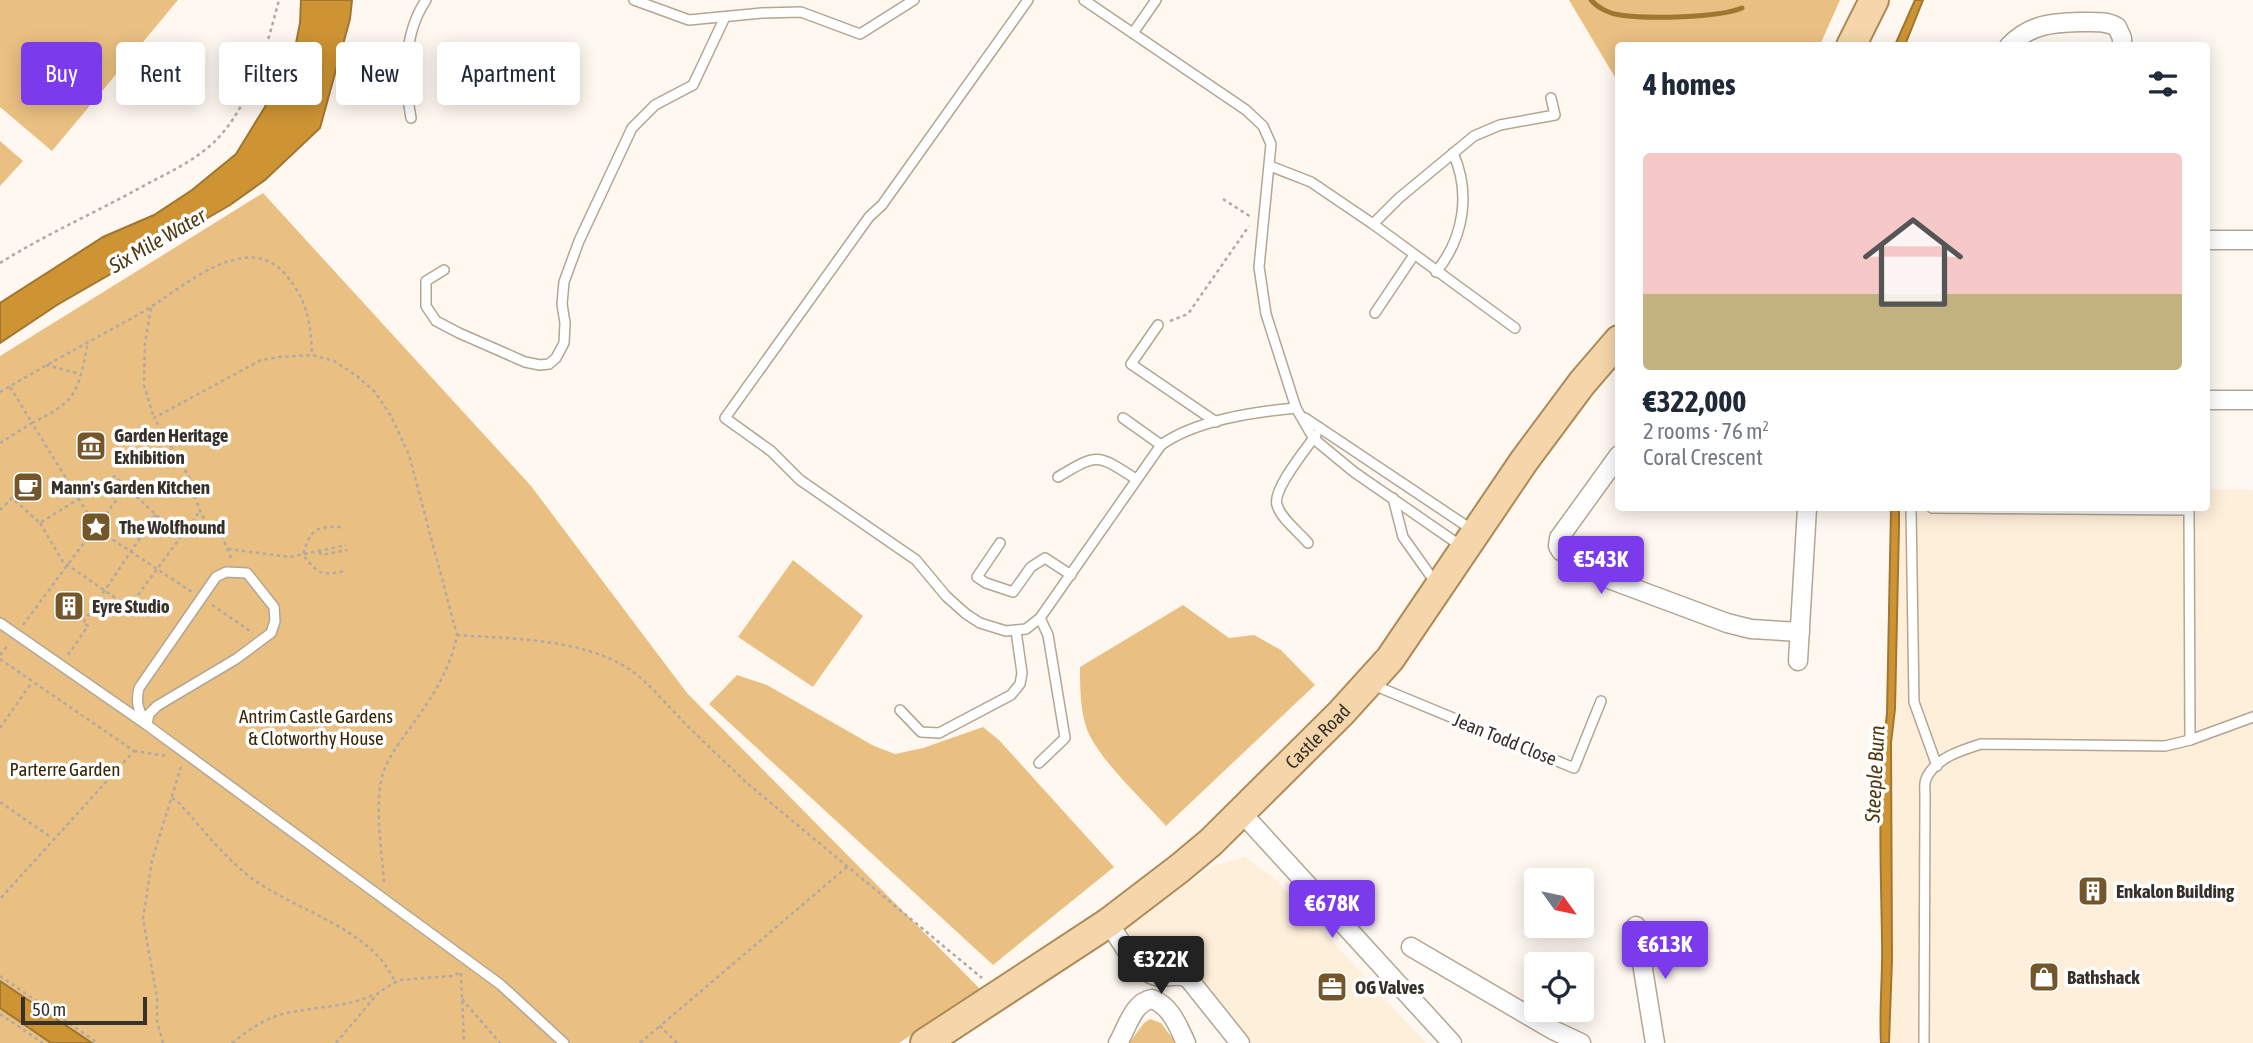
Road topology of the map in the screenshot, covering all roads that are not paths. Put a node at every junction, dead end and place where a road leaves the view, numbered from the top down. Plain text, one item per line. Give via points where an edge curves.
1 (426, 0) edge
2 (634, 0) edge
3 (914, 0) edge
4 (1028, 0) edge
5 (1084, 0) edge
6 (1156, 0) edge
7 (1874, 0) edge
8 (724, 17) junction
9 (1133, 33) junction
10 (1854, 42) edge
11 (2015, 42) edge
12 (2122, 42) edge
13 (1551, 99) dead end
14 (411, 118) dead end
15 (1453, 153) junction
16 (1270, 166) junction
17 (1373, 224) junction
18 (2210, 240) edge
19 (2253, 240) edge
20 (1414, 255) junction
21 (444, 270) dead end
22 (1436, 272) junction
23 (1375, 313) dead end
24 (1158, 325) road end
25 (1515, 328) dead end
26 (1615, 347) edge
27 (2210, 400) edge
28 (2253, 400) edge
29 (1296, 408) junction
30 (1123, 418) dead end
31 (1304, 418) junction
32 (1216, 422) junction
33 (1322, 428) junction
34 (1314, 439) junction
35 (1161, 444) junction
36 (1615, 461) edge
37 (1058, 477) dead end
38 (1136, 479) junction
39 (1393, 498) junction
40 (1807, 511) edge
41 (1911, 511) edge
42 (2189, 511) edge
43 (1471, 541) junction
44 (1000, 543) dead end
45 (1308, 543) dead end
46 (1071, 575) junction
47 (1442, 585) junction
48 (1040, 618) junction
49 (0, 623) edge
50 (1016, 631) junction
51 (1800, 632) junction
52 (1798, 662) dead end
53 (1369, 683) junction
54 (1601, 701) dead end
55 (900, 710) dead end
56 (2253, 717) edge
57 (147, 725) junction
58 (2190, 740) junction
59 (1039, 763) dead end
60 (1937, 766) junction
61 (1241, 812) junction
62 (1108, 923) junction
63 (1636, 926) dead end
64 (1411, 947) dead end
65 (1162, 976) junction
66 (1157, 1000) junction
67 (564, 1043) edge
68 (925, 1043) edge
69 (1118, 1043) edge
70 (1186, 1043) edge
71 (1240, 1043) edge
72 (1452, 1043) edge
73 (1581, 1043) edge
74 (1655, 1043) edge
75 (1924, 1043) edge

1 - 14 lane via 408,51 406,89
2 - 8 lane via 689,20
3 - 8 lane via 860,34 801,12
4 - 50 lane via 725,418 771,451 800,480 916,560 966,614 995,629
5 - 9 lane
6 - 9 lane
7 - 10 main road
8 - 21 lane via 693,86 654,105 632,128 564,282 564,343 556,358 549,364 525,362 436,321 426,306 426,281
9 - 16 lane via 1263,126 1271,145
11 - 12 street via 2048,23 2102,22 2117,27
13 - 15 lane via 1555,115 1500,125 1474,136
15 - 17 lane
15 - 22 lane via 1461,172 1462,212 1453,246
16 - 17 lane via 1311,182
16 - 29 lane via 1260,255 1262,293
17 - 20 lane
18 - 19 street
20 - 22 lane
20 - 23 lane
22 - 25 lane
24 - 32 lane via 1131,363
26 - 43 main road, Castle Road via 1524,461
27 - 28 street
29 - 31 lane
29 - 32 lane
30 - 35 lane
31 - 33 lane
31 - 34 lane
32 - 35 lane
33 - 34 lane
33 - 43 lane
34 - 39 lane
34 - 45 lane via 1278,490 1276,503
35 - 38 lane
36 - 51 street via 1559,538 1561,551 1606,578 1727,623
37 - 38 lane via 1087,460 1104,459
38 - 46 lane
39 - 43 lane
39 - 47 lane via 1403,537
40 - 51 street
41 - 60 lane via 1914,702
42 - 58 lane
43 - 47 main road, Castle Road
44 - 46 lane via 977,577 986,583 1013,592 1031,567 1045,558
46 - 48 lane
47 - 53 main road, Castle Road
48 - 50 lane
48 - 59 lane via 1048,635 1065,738
49 - 57 lane
50 - 55 lane via 1022,663 1020,684 1011,695 939,733 922,732
51 - 52 street
53 - 54 lane, Jean Todd Close via 1574,768
53 - 61 main road, Castle Road
56 - 58 lane
57 - 57 lane via 136,700 139,688 216,577 234,571 247,573 274,607 271,633 157,706
57 - 67 lane via 501,985
58 - 60 lane via 2165,746 1981,744 1955,752
60 - 75 lane via 1926,780 1925,796
61 - 62 main road, Castle Road via 1180,868
61 - 72 street
62 - 65 street via 1138,964
62 - 68 main road, Castle Road
63 - 74 street
64 - 73 street
65 - 66 street
65 - 71 street via 1188,978
66 - 69 street via 1147,999 1138,1006
66 - 70 street via 1171,1014

